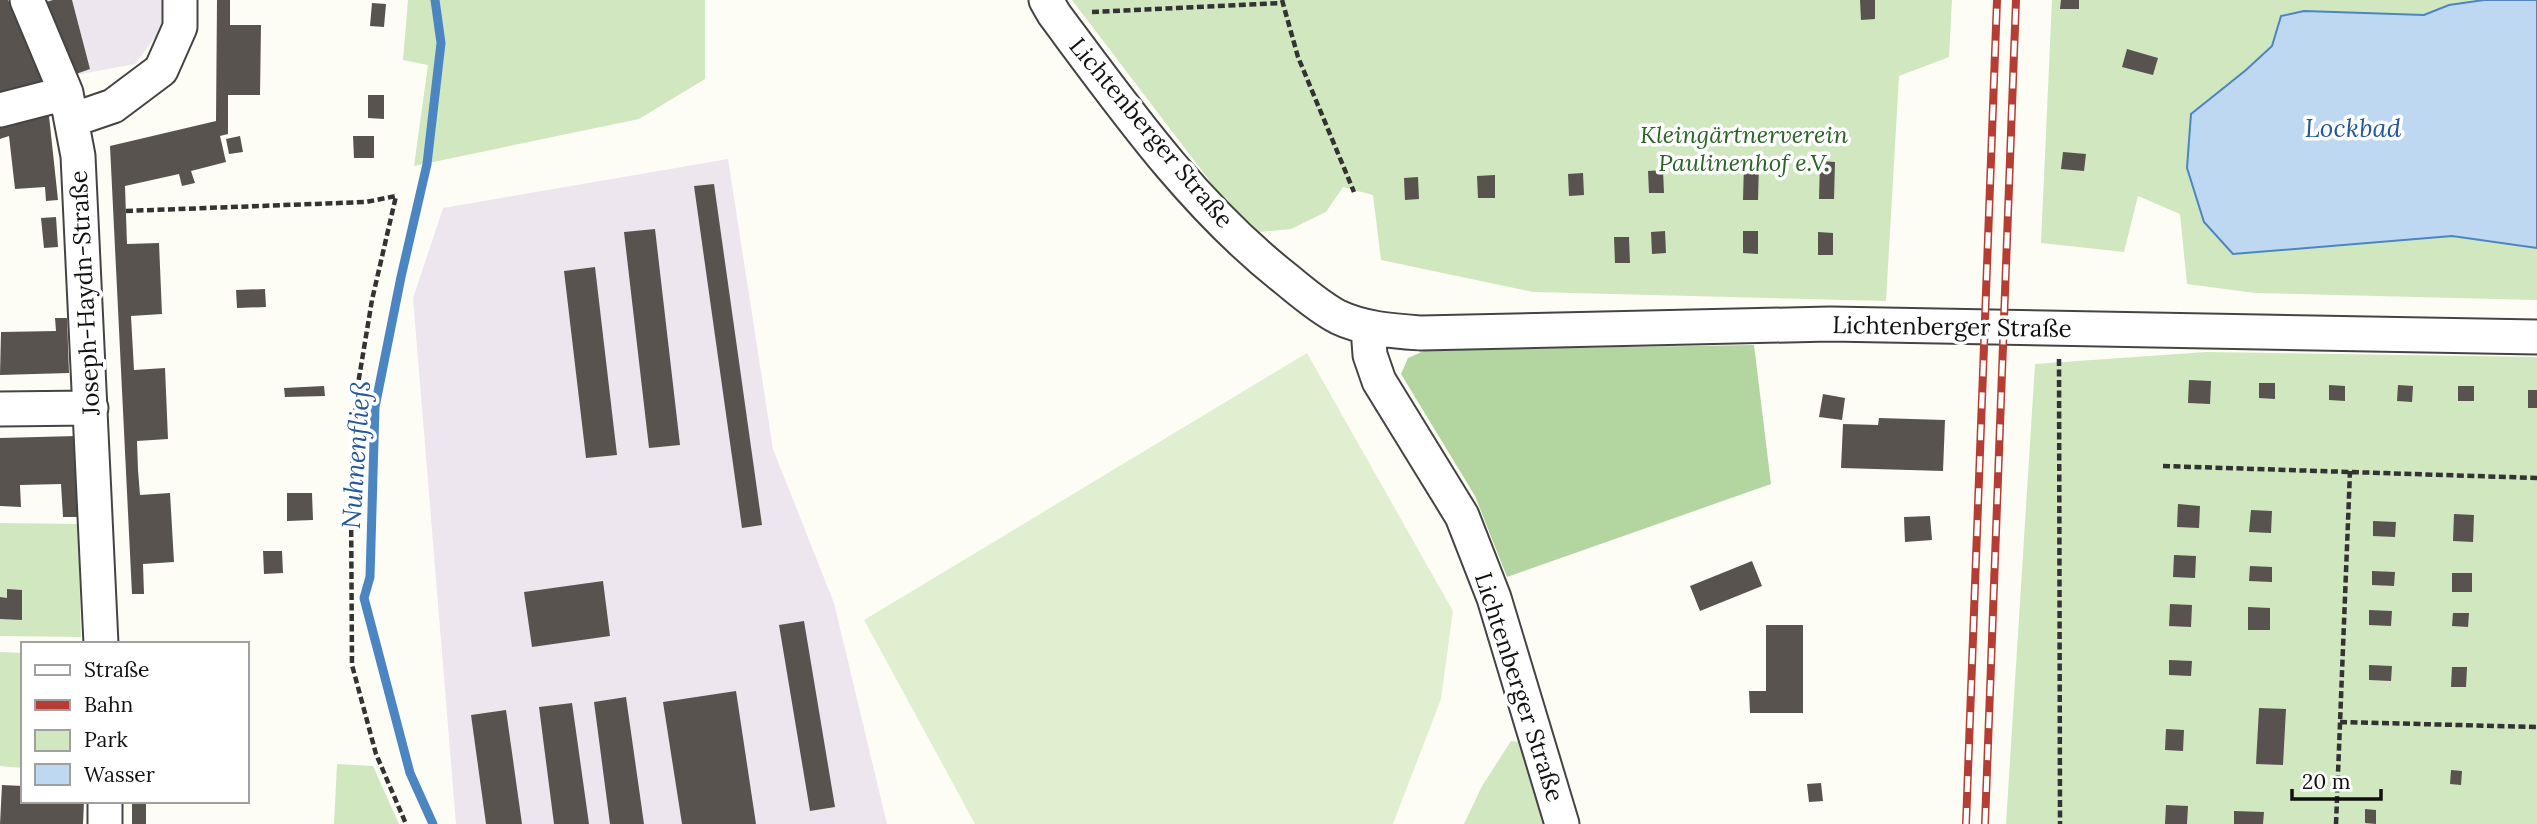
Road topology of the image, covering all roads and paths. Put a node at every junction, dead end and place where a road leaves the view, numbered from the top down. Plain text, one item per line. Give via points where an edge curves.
1 (27, 0) edge
2 (180, 0) edge
3 (1283, 2) edge
4 (1050, 7) edge
5 (69, 106) junction
6 (0, 110) edge
7 (1354, 192) dead end
8 (126, 211) dead end
9 (1368, 327) junction
10 (2059, 329) junction
11 (2537, 337) edge
12 (91, 408) junction
13 (0, 409) edge
14 (2163, 466) dead end
15 (2350, 471) junction
16 (2537, 478) edge
17 (101, 642) edge
18 (2340, 722) junction
19 (2537, 727) edge
20 (105, 803) edge
21 (105, 824) edge
22 (406, 824) edge
23 (1562, 824) edge
24 (2060, 824) edge
25 (2336, 824) edge

1 - 5 street, Joseph-Haydn-Straße
2 - 5 street via 180,27 160,71 113,106
3 - 4 path
3 - 7 path via 1297,57
4 - 9 street, Lichtenberger Straße via 1116,98 1208,211 1313,300 1336,316
5 - 6 street
5 - 12 street, Joseph-Haydn-Straße via 78,156
8 - 22 path via 396,196 356,396 351,496 352,665 376,754
9 - 10 street, Lichtenberger Straße via 1421,333 1830,324
9 - 23 street, Lichtenberger Straße via 1370,355 1379,381 1462,516 1494,598
10 - 11 street, Lichtenberger Straße
10 - 24 path
12 - 13 street
12 - 17 street, Joseph-Haydn-Straße
14 - 15 path
15 - 16 path
15 - 18 path
18 - 19 path
18 - 25 path
20 - 21 street

